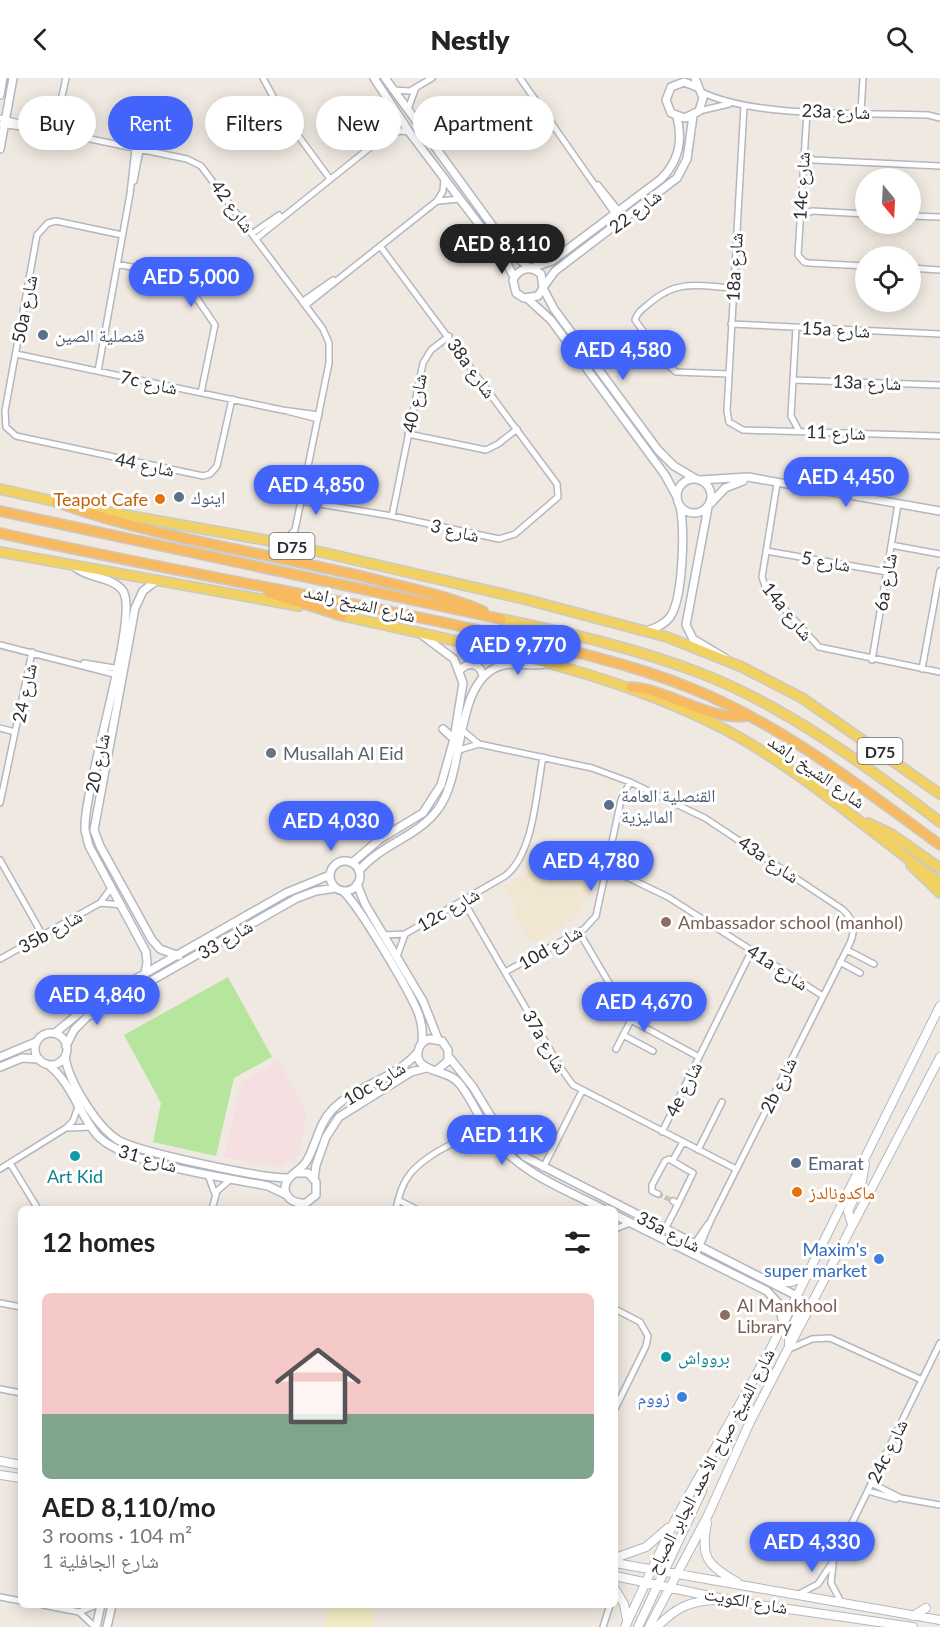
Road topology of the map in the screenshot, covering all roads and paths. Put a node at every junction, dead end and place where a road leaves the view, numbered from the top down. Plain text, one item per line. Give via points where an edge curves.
1 (3, 78) edge
2 (13, 78) edge
3 (66, 78) edge
4 (263, 78) edge
5 (374, 78) edge
6 (385, 78) edge
7 (432, 78) edge
8 (520, 78) edge
9 (695, 78) edge
10 (863, 78) edge
11 (679, 80) edge
12 (416, 89) junction
13 (393, 90) junction
14 (699, 90) junction
15 (0, 95) edge
16 (62, 96) edge
17 (386, 96) edge
18 (731, 104) junction
19 (744, 106) junction
20 (699, 111) junction
21 (408, 112) junction
22 (807, 112) junction
23 (861, 112) junction
24 (693, 116) junction
25 (677, 117) junction
26 (940, 118) edge
27 (401, 119) edge
28 (2, 121) edge
29 (18, 124) edge
30 (401, 131) edge
31 (410, 132) junction
32 (0, 149) edge
33 (137, 150) edge
34 (142, 150) edge
35 (367, 150) edge
36 (802, 155) junction
37 (940, 166) edge
38 (444, 178) junction
39 (330, 179) junction
40 (460, 199) junction
41 (437, 201) junction
42 (617, 212) junction
43 (855, 213) edge
44 (921, 216) edge
45 (799, 217) junction
46 (940, 217) edge
47 (122, 235) junction
48 (255, 236) junction
49 (380, 246) junction
50 (117, 264) junction
51 (855, 265) edge
52 (530, 268) junction
53 (921, 269) edge
54 (940, 270) edge
55 (514, 277) junction
56 (543, 287) junction
57 (733, 288) junction
58 (528, 299) junction
59 (304, 303) junction
60 (731, 324) junction
61 (796, 327) junction
62 (940, 334) edge
63 (449, 336) junction
64 (16, 354) junction
65 (98, 371) junction
66 (729, 374) junction
67 (793, 380) junction
68 (940, 385) edge
69 (201, 393) junction
70 (232, 399) junction
71 (318, 417) junction
72 (732, 426) joint
73 (6, 427) joint
74 (517, 429) junction
75 (799, 431) junction
76 (408, 434) junction
77 (940, 436) edge
78 (698, 480) junction
79 (755, 480) junction
80 (777, 484) junction
81 (0, 489) edge
82 (559, 494) joint
83 (677, 497) junction
84 (301, 498) junction
85 (56, 502) junction
86 (898, 504) junction
87 (708, 506) junction
88 (680, 507) junction
89 (0, 511) edge
90 (940, 511) edge
91 (392, 516) junction
92 (295, 530) junction
93 (0, 533) edge
94 (282, 543) junction
95 (891, 545) junction
96 (301, 548) junction
97 (766, 551) junction
98 (0, 552) edge
99 (940, 554) edge
100 (75, 567) junction
101 (940, 571) edge
102 (887, 572) junction
103 (156, 581) junction
104 (247, 584) junction
105 (342, 616) junction
106 (501, 620) junction
107 (646, 631) junction
108 (422, 634) junction
109 (0, 645) edge
110 (32, 652) junction
111 (726, 660) junction
112 (872, 660) junction
113 (552, 663) junction
114 (922, 669) junction
115 (460, 670) junction
116 (116, 671) junction
117 (940, 672) edge
118 (124, 673) junction
119 (483, 676) junction
120 (631, 687) junction
121 (748, 716) junction
122 (0, 728) edge
123 (443, 729) dead end
124 (463, 731) junction
125 (15, 732) junction
126 (453, 739) junction
127 (479, 744) junction
128 (459, 750) junction
129 (543, 758) junction
130 (630, 782) junction
131 (935, 788) edge
132 (940, 794) edge
133 (0, 803) edge
134 (857, 819) junction
135 (940, 821) edge
136 (940, 845) edge
137 (906, 858) junction
138 (0, 860) edge
139 (352, 863) junction
140 (608, 868) junction
141 (940, 868) edge
142 (359, 871) junction
143 (330, 875) junction
144 (940, 883) edge
145 (357, 884) junction
146 (112, 887) junction
147 (339, 890) junction
148 (940, 893) edge
149 (464, 900) junction
150 (100, 903) junction
151 (122, 905) junction
152 (579, 932) junction
153 (42, 934) junction
154 (383, 934) junction
155 (405, 934) junction
156 (752, 950) junction
157 (847, 950) junction
158 (179, 956) junction
159 (397, 958) junction
160 (0, 959) edge
161 (840, 962) junction
162 (874, 964) dead end
163 (506, 972) junction
164 (860, 973) dead end
165 (144, 976) junction
166 (823, 996) junction
167 (940, 1006) edge
168 (631, 1020) junction
169 (55, 1033) junction
170 (623, 1035) junction
171 (438, 1039) junction
172 (36, 1042) junction
173 (422, 1043) junction
174 (66, 1046) junction
175 (616, 1049) dead end
176 (653, 1051) dead end
177 (417, 1053) junction
178 (65, 1056) junction
179 (0, 1057) edge
180 (449, 1057) junction
181 (699, 1057) junction
182 (940, 1057) edge
183 (39, 1059) junction
184 (47, 1064) junction
185 (0, 1067) edge
186 (426, 1068) junction
187 (437, 1070) junction
188 (582, 1091) junction
189 (722, 1102) dead end
190 (78, 1107) junction
191 (479, 1116) junction
192 (538, 1124) dead end
193 (91, 1127) junction
194 (66, 1128) junction
195 (662, 1132) junction
196 (470, 1136) junction
197 (493, 1138) junction
198 (508, 1142) junction
199 (683, 1142) junction
200 (698, 1150) junction
201 (865, 1159) junction
202 (673, 1160) junction
203 (10, 1163) junction
204 (543, 1168) junction
205 (0, 1169) edge
206 (736, 1169) junction
207 (207, 1173) junction
208 (292, 1175) junction
209 (231, 1178) junction
210 (314, 1179) junction
211 (658, 1194) dead end
212 (215, 1195) junction
213 (289, 1198) junction
214 (398, 1200) junction
215 (310, 1201) junction
216 (36, 1206) edge
217 (213, 1206) edge
218 (293, 1206) edge
219 (308, 1206) edge
220 (397, 1206) edge
221 (410, 1206) edge
222 (597, 1206) edge
223 (618, 1216) edge
224 (630, 1222) junction
225 (852, 1224) junction
226 (618, 1228) edge
227 (665, 1229) junction
228 (698, 1245) junction
229 (693, 1254) junction
230 (808, 1275) junction
231 (772, 1282) junction
232 (797, 1296) junction
233 (0, 1303) edge
234 (18, 1306) edge
235 (618, 1311) edge
236 (783, 1324) junction
237 (940, 1343) edge
238 (788, 1348) junction
239 (922, 1380) junction
240 (0, 1389) edge
241 (18, 1392) edge
242 (618, 1403) edge
243 (0, 1461) edge
244 (18, 1464) edge
245 (704, 1467) junction
246 (0, 1475) edge
247 (18, 1478) edge
248 (872, 1484) junction
249 (868, 1491) junction
250 (906, 1499) junction
251 (940, 1504) edge
252 (708, 1515) junction
253 (675, 1520) junction
254 (618, 1557) edge
255 (834, 1560) junction
256 (618, 1564) edge
257 (651, 1570) junction
258 (663, 1572) junction
259 (676, 1575) junction
260 (618, 1576) edge
261 (646, 1581) junction
262 (658, 1583) junction
263 (741, 1584) junction
264 (670, 1586) junction
265 (618, 1594) edge
266 (796, 1596) junction
267 (0, 1597) edge
268 (18, 1600) edge
269 (733, 1601) junction
270 (842, 1604) junction
271 (58, 1608) edge
272 (90, 1608) edge
273 (98, 1608) edge
274 (111, 1608) edge
275 (609, 1608) edge
276 (788, 1608) junction
277 (927, 1608) dead end
278 (79, 1612) junction
279 (794, 1616) dead end
280 (913, 1616) junction
281 (940, 1620) edge
282 (626, 1625) edge
283 (95, 1627) edge
284 (107, 1627) edge
285 (603, 1627) edge
286 (638, 1627) edge
287 (649, 1627) edge
288 (657, 1627) edge
289 (914, 1627) edge

1 - 15 street
2 - 28 street
3 - 16 street
4 - 39 street
5 - 17 street
6 - 13 street
7 - 12 street
8 - 42 street
9 - 14 street
10 - 23 street
11 - 14 street
11 - 25 street via 666,100
12 - 13 street
12 - 21 street
13 - 21 street
14 - 18 street, 23a شارع
14 - 20 street
18 - 19 street, 23a شارع
18 - 20 street, 23a شارع
19 - 22 street, 23a شارع
19 - 57 street, 18a شارع
20 - 24 street
21 - 52 street via 510,250
22 - 23 street, 23a شارع
22 - 36 street, 14c شارع
23 - 26 street, 23a شارع
24 - 25 street
24 - 56 street, شارع 22 via 687,159 677,178 555,272
25 - 42 street, شارع 22 via 680,146 670,170
27 - 31 street
28 - 29 street, شارع 42
28 - 32 street
30 - 31 street
31 - 38 street
33 - 47 street
34 - 48 street, شارع 42 via 187,159 201,166
35 - 39 street
36 - 37 street via 814,160
36 - 45 street, 14c شارع
38 - 40 street
38 - 41 street
39 - 48 street
40 - 41 street
40 - 55 street
41 - 49 street
42 - 52 street, شارع 22 via 552,261
43 - 45 street via 812,211
44 - 46 street
45 - 51 street, 14c شارع via 801,259 809,263
47 - 50 street
47 - 64 street, 50a شارع via 56,220 42,228 37,235
48 - 59 street, شارع 42
49 - 59 street
49 - 63 street, 38a شارع
50 - 65 street
50 - 69 street via 183,278 213,318 216,332
52 - 55 street
52 - 56 street via 541,274
53 - 54 street
55 - 58 street via 516,293
56 - 58 street via 538,296
56 - 78 street via 558,315 663,456
57 - 60 street, 18a شارع
57 - 66 street via 675,286 661,293 635,320 676,372
58 - 83 street via 551,320
59 - 71 street, شارع 42 via 323,329 330,348
60 - 61 street, 15a شارع
60 - 66 street, 18a شارع
61 - 62 street, 15a شارع
61 - 67 street
63 - 74 street, 38a شارع
63 - 76 street, شارع 40 via 430,350 423,363
64 - 65 street, 7c شارع
64 - 73 street, 50a شارع via 4,419
65 - 69 street, 7c شارع
66 - 72 street, 18a شارع via 727,417
67 - 68 street, 13a شارع
67 - 75 street via 792,422
69 - 70 street, 7c شارع
70 - 71 street, 7c شارع
70 - 73 street, شارع 44 via 218,463 213,472 203,476 16,436
71 - 84 street, شارع 42
72 - 75 street, شارع 11 via 743,430
74 - 76 street via 486,450
74 - 82 street, 38a شارع
75 - 77 street, شارع 11
76 - 91 street, شارع 40
78 - 79 street
78 - 83 street via 682,483
78 - 87 street via 710,490
79 - 80 street
79 - 87 street via 729,486
80 - 86 street
80 - 97 street, 14a شارع
81 - 85 main road, D75
82 - 91 street, شارع 3 via 515,534 503,539
83 - 88 street
84 - 91 street, شارع 3
84 - 92 street, شارع 42
85 - 94 main road, D75
85 - 106 highway via 135,526 426,592
86 - 90 street
86 - 95 street, 6a شارع
87 - 88 street via 694,513
87 - 111 street via 686,625 693,639
88 - 107 street via 684,537 674,610 665,622
89 - 106 highway, شارع الشيخ راشد / D75
92 - 94 street
92 - 96 street
93 - 104 highway, شارع الشيخ راشد
94 - 96 main road, D75
95 - 99 street
95 - 102 street, 6a شارع
96 - 107 main road, D75
97 - 102 street, شارع 5
97 - 112 street, 14a شارع via 764,586 813,642 823,649
98 - 100 main road, شارع الشيخ راشد
100 - 103 main road, شارع الشيخ راشد
100 - 116 street, شارع 20 via 87,576 114,584 125,595 127,606
101 - 114 street
102 - 112 street, 6a شارع
103 - 105 main road, شارع الشيخ راشد
103 - 118 street, شارع 20 via 143,591 137,603
104 - 105 highway
104 - 121 highway, شارع الشيخ راشد via 497,634 605,660 695,690
105 - 108 main road, شارع الشيخ راشد
106 - 135 main road via 599,640 700,673 793,719
107 - 111 main road, D75
108 - 113 main road, شارع الشيخ راشد
108 - 115 street via 450,655
109 - 110 street
110 - 116 street
110 - 125 street, شارع 24
111 - 131 main road, D75 via 809,702
112 - 114 street, 14a شارع
113 - 119 street via 504,664
113 - 120 main road, شارع الشيخ راشد
114 - 117 street, 14a شارع
115 - 119 street via 474,664
115 - 126 street via 462,689
116 - 118 street
116 - 146 street, شارع 20 via 84,824 89,846
118 - 158 street, شارع 20 via 94,818 95,835 156,945
119 - 124 street via 472,694
120 - 121 highway via 668,694 727,716
120 - 134 main road, شارع الشيخ راشد via 752,745
121 - 136 highway, شارع الشيخ راشد via 834,768
122 - 125 street
123 - 126 street
124 - 127 street, 43a شارع
124 - 128 street
125 - 133 street, شارع 24
126 - 139 street via 441,785 428,808
127 - 128 street, 43a شارع
127 - 129 street, 43a شارع
128 - 142 street via 448,790 434,815 377,852
129 - 130 street, 43a شارع via 592,768
129 - 149 street, 12c شارع via 520,861 505,876
130 - 140 street, 10d شارع via 621,800
130 - 157 street, 43a شارع via 723,829 846,912 854,930
131 - 132 main road, D75
134 - 137 main road, شارع الشيخ راشد
134 - 141 main road via 891,834
137 - 144 main road, شارع الشيخ راشد
137 - 148 main road
138 - 153 street
139 - 142 street
139 - 143 street via 337,863
140 - 152 street, 10d شارع via 598,910
140 - 156 street, 41a شارع via 668,897
142 - 145 street
143 - 147 street
143 - 158 street, شارع 33 via 286,893
145 - 147 street via 350,890
145 - 154 street
146 - 150 street, 35b شارع
146 - 151 street, شارع 20
147 - 173 street via 354,903 414,1005 421,1023
147 - 174 street, شارع 33 via 316,891 297,898 87,1017
149 - 155 street, 12c شارع
149 - 163 street, 37a شارع
150 - 151 street, 35b شارع
150 - 153 street, 35b شارع
151 - 165 street, شارع 20 via 146,951
152 - 163 street, 10d شارع
152 - 168 street
153 - 160 street, 35b شارع
154 - 155 street, 12c شارع
154 - 159 street
155 - 159 street, 12c شارع
156 - 166 street, 41a شارع
156 - 181 street, 4e شارع
157 - 161 street, 2b شارع
157 - 162 street
158 - 165 street, شارع 33
159 - 171 street via 425,1005
161 - 164 street
161 - 166 street, 2b شارع
163 - 188 street, 37a شارع via 563,1073
165 - 169 street, شارع 33 via 83,1009
166 - 206 street, 2b شارع
167 - 201 main road, شارع الشيخ صباح الأحمد الجابر الصباح
168 - 170 street
168 - 181 street
169 - 172 street via 44,1034
169 - 174 street
170 - 175 street
170 - 176 street
171 - 173 street
171 - 180 street via 447,1046
172 - 179 street
172 - 183 street
173 - 177 street
174 - 178 street
177 - 186 street
177 - 208 street, 10c شارع via 405,1066 332,1110 320,1127 308,1158
178 - 184 street via 59,1062
178 - 208 street, شارع 31 via 71,1077 92,1111 120,1141 269,1177
180 - 187 street
180 - 198 street, 35a شارع
181 - 195 street, 4e شارع
182 - 225 main road, شارع الشيخ صباح الأحمد الجابر الصباح
183 - 184 street
183 - 185 street via 22,1058
184 - 190 street, شارع 31 via 59,1075
186 - 187 street
186 - 210 street, 10c شارع via 411,1072 339,1117 326,1137
187 - 191 street via 458,1081
188 - 195 street, 37a شارع
188 - 204 street
189 - 200 street
190 - 193 street, شارع 31
190 - 194 street
191 - 196 street
191 - 197 street
192 - 198 street via 528,1121
193 - 194 street
193 - 207 street, شارع 31 via 123,1154
194 - 203 street
195 - 199 street, 37a شارع
196 - 197 street via 482,1134
196 - 214 street via 417,1166
197 - 222 street via 521,1165
198 - 204 street, 35a شارع
199 - 200 street, 37a شارع
199 - 202 street
200 - 206 street, 37a شارع
201 - 225 main road via 862,1181 848,1211
201 - 230 main road, شارع الشيخ صباح الأحمد الجابر الصباح
202 - 211 street via 666,1160 652,1185 652,1191
202 - 227 street via 693,1173
203 - 205 street
203 - 216 street
204 - 227 street, 35a شارع
206 - 228 street, 2b شارع
207 - 209 street, شارع 31
207 - 212 street
208 - 210 street via 308,1173
208 - 213 street via 285,1186
209 - 212 street
209 - 213 street, شارع 31 via 273,1187
210 - 215 street via 317,1191
212 - 217 street
213 - 215 street via 301,1204
213 - 218 street
214 - 220 street
214 - 221 street
215 - 219 street
223 - 224 street, 35a شارع
224 - 226 street
224 - 229 street, 35a شارع
225 - 238 main road, شارع الشيخ صباح الأحمد الجابر الصباح
227 - 228 street, 35a شارع
228 - 229 street, 2b شارع
228 - 231 street, 35a شارع
229 - 236 street, 35a شارع via 773,1295
230 - 231 main road via 791,1282
230 - 232 main road, شارع الشيخ صباح الأحمد الجابر الصباح
231 - 232 street, 35a شارع
232 - 236 main road, شارع الشيخ صباح الأحمد الجابر الصباح
232 - 238 main road via 803,1304 789,1334
233 - 234 street
235 - 242 street via 640,1322 648,1336
236 - 245 main road, شارع الشيخ صباح الأحمد الجابر الصباح
237 - 239 street, 24c شارع
238 - 239 street via 812,1339 830,1338
238 - 252 main road, شارع الشيخ صباح الأحمد الجابر الصباح
239 - 248 street, 24c شارع
240 - 241 street
243 - 244 main road
245 - 253 main road, شارع الشيخ صباح الأحمد الجابر الصباح
245 - 258 main road via 702,1491
246 - 247 main road
248 - 249 street, 24c شارع
248 - 250 street
249 - 250 street
249 - 255 street, 24c شارع
250 - 251 street
252 - 259 main road, شارع الشيخ صباح الأحمد الجابر الصباح
252 - 263 main road via 704,1544 707,1558 716,1569
253 - 254 main road via 646,1547
253 - 257 main road, شارع الشيخ صباح الأحمد الجابر الصباح
255 - 266 street, 24c شارع via 818,1584
255 - 270 street, 24c شارع via 831,1583
256 - 257 main road, شارع الكويت
257 - 258 main road, شارع الكويت
257 - 261 main road, شارع الشيخ صباح الأحمد الجابر الصباح
258 - 259 main road, شارع الكويت
258 - 262 main road
259 - 263 main road, شارع الكويت
259 - 264 main road, شارع الشيخ صباح الأحمد الجابر الصباح
260 - 261 main road, شارع الكويت
261 - 262 main road, شارع الكويت
261 - 282 main road, شارع الشيخ صباح الأحمد الجابر الصباح
262 - 264 main road, شارع الكويت
262 - 286 main road
263 - 266 main road, شارع الكويت
264 - 269 main road, شارع الكويت
264 - 287 main road, شارع الشيخ صباح الأحمد الجابر الصباح
265 - 282 main road via 624,1604
266 - 270 main road, شارع الكويت
267 - 268 street
269 - 276 main road, شارع الكويت
269 - 288 main road via 691,1602
270 - 280 main road, شارع الكويت
271 - 278 street
272 - 278 street
273 - 283 street
274 - 284 street
275 - 285 street
276 - 279 main road
276 - 289 main road, شارع الكويت
277 - 280 main road
278 - 283 street
280 - 281 main road, شارع الكويت

